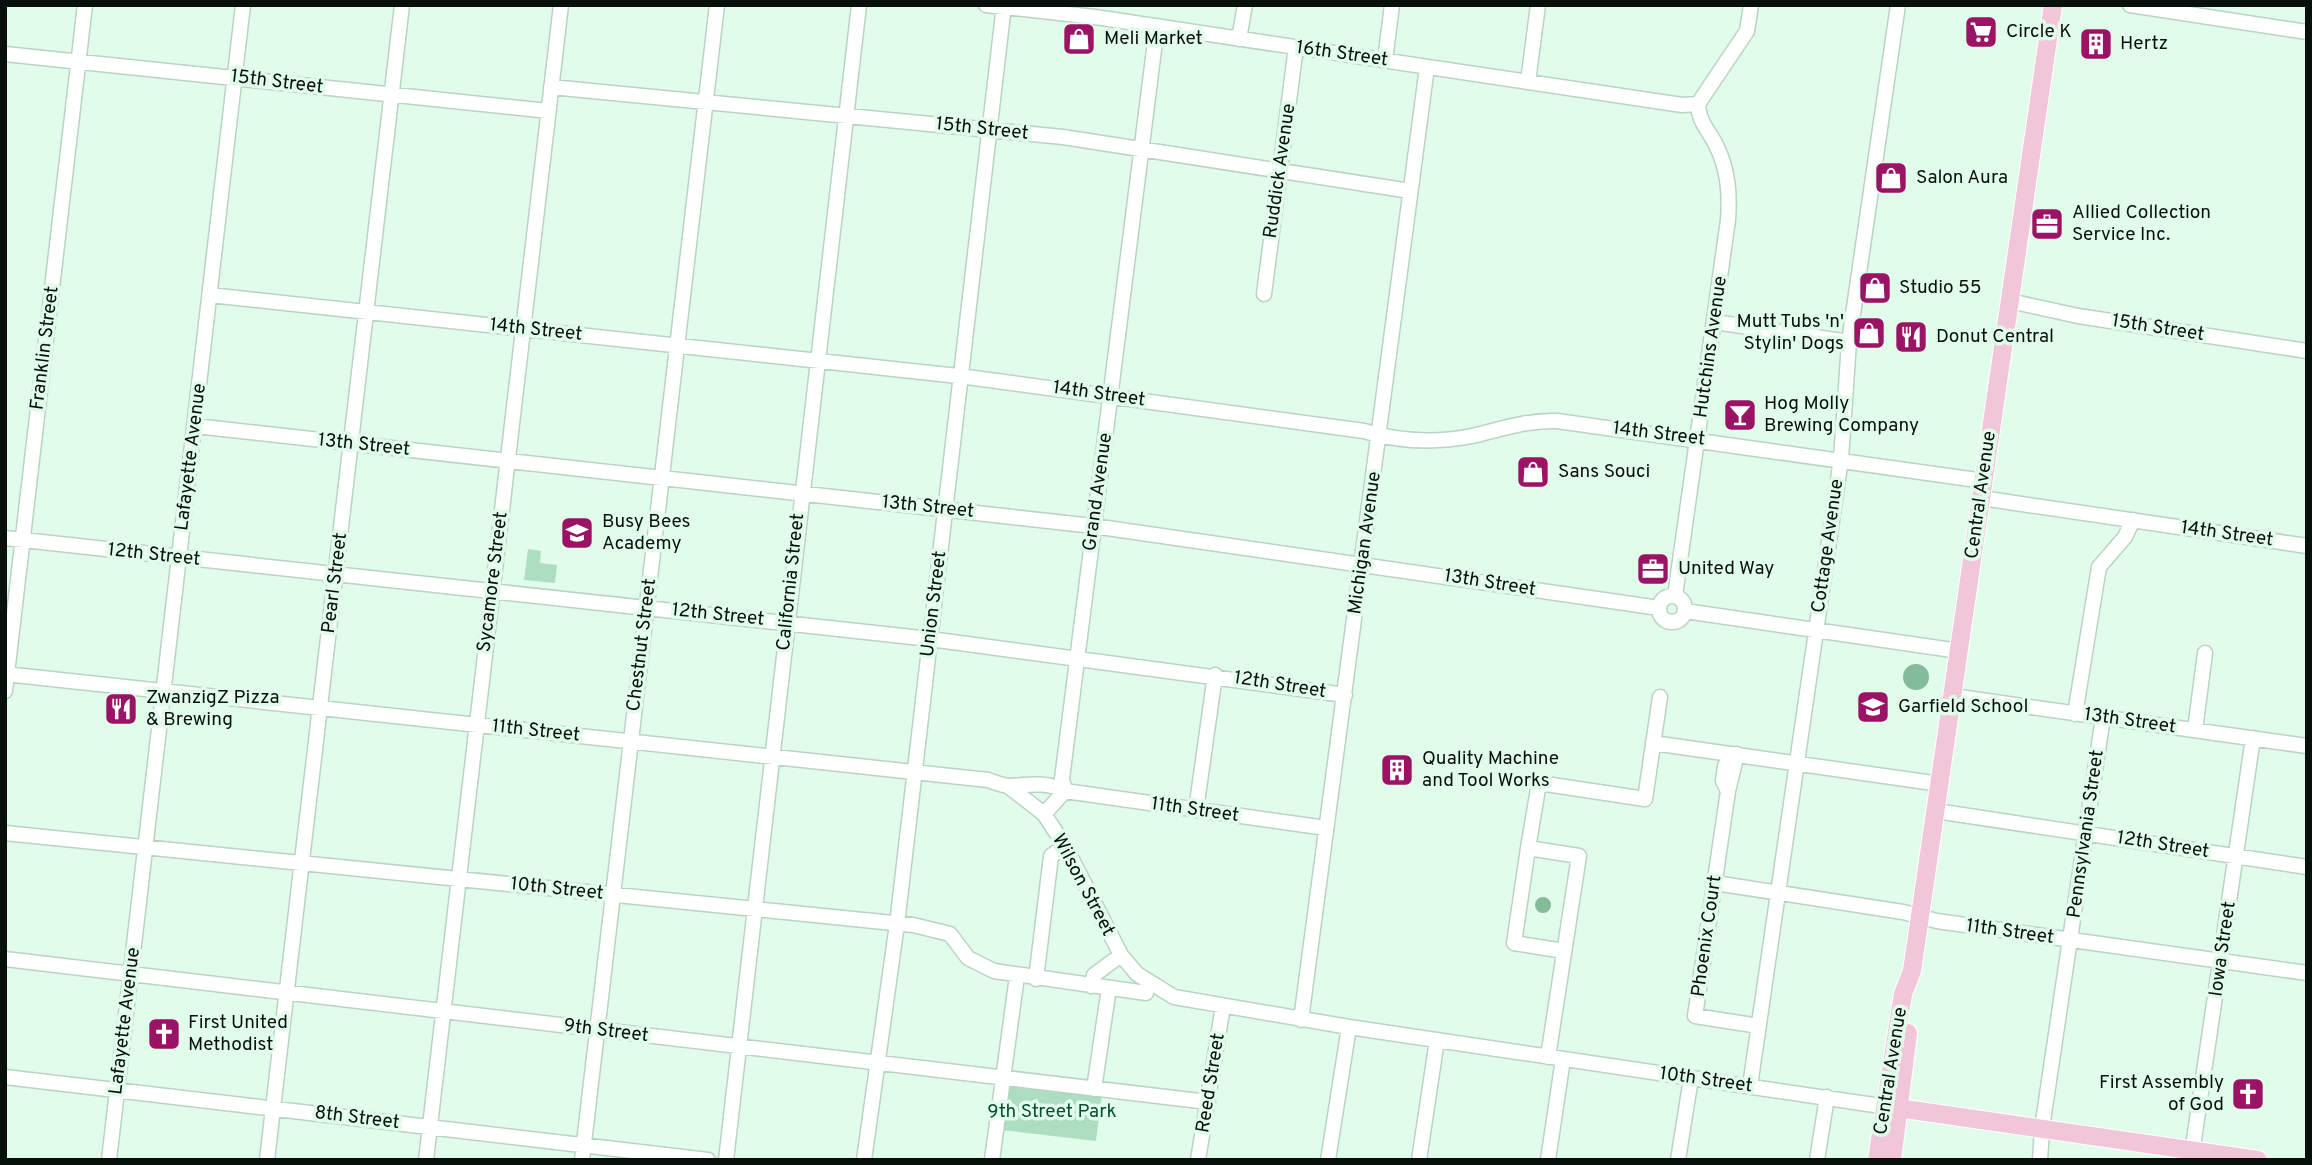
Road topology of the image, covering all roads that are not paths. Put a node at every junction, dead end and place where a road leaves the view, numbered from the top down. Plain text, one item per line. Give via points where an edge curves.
1 (85, 5) edge
2 (243, 5) edge
3 (402, 5) edge
4 (561, 5) edge
5 (717, 5) edge
6 (859, 5) edge
7 (986, 5) edge
8 (1245, 5) edge
9 (1392, 5) edge
10 (1538, 5) edge
11 (1751, 5) edge
12 (1898, 5) edge
13 (2053, 5) edge
14 (2130, 5) edge
15 (1004, 6) edge
16 (1096, 11) edge
17 (2205, 11) edge
18 (1157, 26) junction
19 (2307, 32) edge
20 (1239, 39) junction
21 (1296, 47) junction
22 (5, 54) edge
23 (1385, 60) junction
24 (78, 62) junction
25 (1427, 67) junction
26 (235, 77) junction
27 (1528, 82) junction
28 (551, 87) junction
29 (391, 95) junction
30 (705, 102) junction
31 (1661, 102) junction
32 (1698, 104) junction
33 (548, 111) junction
34 (845, 115) junction
35 (989, 129) junction
36 (1714, 142) junction
37 (1140, 149) junction
38 (1279, 170) junction
39 (1410, 191) junction
40 (1264, 294) dead end
41 (210, 295) junction
42 (2010, 301) junction
43 (366, 312) junction
44 (1715, 322) junction
45 (523, 329) junction
46 (1849, 342) junction
47 (677, 345) junction
48 (2307, 351) edge
49 (817, 361) junction
50 (960, 376) junction
51 (1111, 396) junction
52 (195, 426) junction
53 (1379, 436) junction
54 (1699, 439) junction
55 (350, 444) junction
56 (1841, 459) junction
57 (508, 461) junction
58 (661, 477) junction
59 (1982, 489) junction
60 (801, 493) junction
61 (946, 509) junction
62 (2133, 520) junction
63 (1093, 526) junction
64 (5, 538) edge
65 (22, 540) junction
66 (2307, 546) edge
67 (179, 557) junction
68 (1361, 564) junction
69 (336, 574) junction
70 (492, 591) junction
71 (1675, 596) junction
72 (646, 608) junction
73 (1659, 608) junction
74 (1685, 611) junction
75 (786, 622) junction
76 (1816, 631) junction
77 (930, 639) junction
78 (1959, 652) junction
79 (2205, 653) dead end
80 (1077, 657) junction
81 (6, 675) edge
82 (1215, 675) junction
83 (5, 691) edge
84 (163, 691) junction
85 (1345, 695) junction
86 (1952, 696) junction
87 (1660, 697) dead end
88 (320, 708) junction
89 (2075, 714) junction
90 (2103, 717) junction
91 (477, 725) junction
92 (2195, 730) junction
93 (2253, 738) junction
94 (631, 741) junction
95 (1653, 743) junction
96 (2307, 746) edge
97 (1735, 754) junction
98 (771, 757) junction
99 (1798, 763) junction
100 (915, 772) junction
101 (1940, 784) junction
102 (1008, 786) junction
103 (1065, 790) junction
104 (1196, 810) junction
105 (1936, 811) junction
106 (1044, 814) junction
107 (1326, 828) junction
108 (5, 833) edge
109 (2085, 833) junction
110 (1065, 846) junction
111 (145, 847) junction
112 (1528, 848) junction
113 (2235, 856) junction
114 (302, 862) junction
115 (2307, 867) edge
116 (457, 879) junction
117 (1715, 883) junction
118 (1779, 893) junction
119 (612, 895) junction
120 (753, 909) junction
121 (1920, 916) junction
122 (897, 924) junction
123 (2070, 941) junction
124 (1563, 951) junction
125 (1121, 955) junction
126 (5, 959) edge
127 (2221, 961) junction
128 (2307, 973) edge
129 (131, 974) junction
130 (1017, 976) junction
131 (1036, 979) junction
132 (1091, 986) junction
133 (1109, 988) junction
134 (1150, 990) junction
135 (287, 992) junction
136 (1223, 1006) junction
137 (444, 1012) junction
138 (1301, 1020) junction
139 (1759, 1026) junction
140 (1349, 1027) junction
141 (597, 1030) junction
142 (1437, 1040) junction
143 (738, 1047) junction
144 (1548, 1057) junction
145 (1563, 1059) junction
146 (878, 1063) junction
147 (5, 1077) edge
148 (1003, 1078) junction
149 (1691, 1078) junction
150 (1750, 1086) junction
151 (1094, 1088) junction
152 (116, 1091) junction
153 (1827, 1097) junction
154 (1208, 1102) junction
155 (1891, 1107) junction
156 (273, 1108) junction
157 (430, 1127) junction
158 (2042, 1128) junction
159 (583, 1153) edge
160 (2192, 1155) edge
161 (108, 1160) edge
162 (267, 1160) edge
163 (426, 1160) edge
164 (708, 1160) edge
165 (726, 1160) edge
166 (864, 1160) edge
167 (992, 1160) edge
168 (1198, 1160) edge
169 (1328, 1160) edge
170 (1419, 1160) edge
171 (1548, 1160) edge
172 (1678, 1160) edge
173 (1817, 1160) edge
174 (1877, 1160) edge
175 (1892, 1160) edge
176 (2040, 1160) edge
177 (2259, 1160) edge

1 - 24 street, Franklin Street
2 - 26 street, Lafayette Avenue
3 - 29 street, Pearl Street
4 - 28 street, Sycamore Street
5 - 30 street, Chestnut Street
6 - 34 street, California Street
7 - 15 street, 16th Street
8 - 20 street
9 - 23 street
10 - 27 street
11 - 32 street via 1747,31
12 - 46 street, Cottage Avenue
13 - 42 main road, Central Avenue
14 - 17 street
15 - 16 street, 16th Street
15 - 35 street, Union Street
16 - 18 street, 16th Street
17 - 19 street
18 - 20 street, 16th Street
18 - 37 street, Grand Avenue
20 - 21 street, 16th Street
21 - 23 street, 16th Street
21 - 38 street, Ruddick Avenue
22 - 24 street, 15th Street
23 - 25 street, 16th Street
24 - 26 street, 15th Street
24 - 65 street, Franklin Street
25 - 27 street, 16th Street
25 - 39 street, Michigan Avenue
26 - 29 street, 15th Street
26 - 41 street, Lafayette Avenue
27 - 31 street, 16th Street
28 - 30 street, 15th Street
28 - 33 street, Sycamore Street
29 - 33 street, 15th Street
29 - 43 street, Pearl Street
30 - 34 street, 15th Street
30 - 47 street, Chestnut Street
31 - 32 street, 16th Street
31 - 36 street via 1683,114
32 - 36 street, Hutchins Avenue via 1699,120
33 - 45 street, Sycamore Street
34 - 35 street, 15th Street
34 - 49 street, California Street
35 - 37 street, 15th Street
35 - 50 street, Union Street
36 - 44 street, Hutchins Avenue via 1726,168 1730,193
37 - 38 street, 15th Street
37 - 51 street, Grand Avenue
38 - 39 street, 15th Street
38 - 40 street, Ruddick Avenue
39 - 53 street, Michigan Avenue
41 - 43 street, 14th Street
41 - 52 street, Lafayette Avenue
42 - 48 street, 15th Street via 2078,316
42 - 59 main road, Central Avenue
43 - 45 street, 14th Street
43 - 55 street, Pearl Street
44 - 46 street
44 - 54 street, Hutchins Avenue
45 - 47 street, 14th Street
45 - 57 street, Sycamore Street
46 - 56 street, Cottage Avenue
47 - 49 street, 14th Street
47 - 58 street, Chestnut Street
49 - 50 street, 14th Street
49 - 60 street, California Street
50 - 51 street, 14th Street
50 - 61 street, Union Street
51 - 53 street, 14th Street
51 - 63 street, Grand Avenue
52 - 55 street, 13th Street
52 - 67 street, Lafayette Avenue
53 - 54 street, 14th Street via 1450,439 1519,422 1545,421
53 - 68 street, Michigan Avenue
54 - 56 street, 14th Street
54 - 71 street, Hutchins Avenue
55 - 57 street, 13th Street
55 - 69 street, Pearl Street
56 - 59 street, 14th Street
56 - 76 street, Cottage Avenue
57 - 58 street, 13th Street
57 - 70 street, Sycamore Street
58 - 60 street, 13th Street
58 - 72 street, Chestnut Street
59 - 62 street, 14th Street
59 - 78 main road, Central Avenue
60 - 61 street, 13th Street
60 - 75 street, California Street
61 - 63 street, 13th Street
61 - 77 street, Union Street
62 - 66 street, 14th Street
62 - 89 street via 2096,576
63 - 68 street, 13th Street
63 - 80 street, Grand Avenue
64 - 65 street, 12th Street
65 - 67 street, 12th Street
65 - 81 street, Franklin Street
67 - 69 street, 12th Street
67 - 84 street, Lafayette Avenue
68 - 73 street, 13th Street
68 - 85 street, Michigan Avenue
69 - 70 street, 12th Street
69 - 88 street, Pearl Street
70 - 72 street, 12th Street
70 - 91 street, Sycamore Street
71 - 73 street via 1662,600
71 - 74 street
72 - 75 street, 12th Street
72 - 94 street, Chestnut Street
73 - 74 street via 1661,616 1671,622
74 - 76 street
75 - 77 street, 12th Street
75 - 98 street, California Street
76 - 78 street
76 - 99 street, Cottage Avenue
77 - 80 street, 12th Street
77 - 100 street, Union Street
78 - 86 main road, Central Avenue
79 - 92 street
80 - 82 street, 12th Street
80 - 103 street, Grand Avenue via 1062,779
81 - 83 street, Franklin Street
81 - 84 street, 11th Street
82 - 85 street, 12th Street
82 - 104 street
84 - 88 street, 11th Street
84 - 111 street, Lafayette Avenue
85 - 107 street, Michigan Avenue
86 - 89 street, 13th Street
86 - 101 main road, Central Avenue
87 - 95 street
88 - 91 street, 11th Street
88 - 114 street, Pearl Street
89 - 90 street, 13th Street
90 - 92 street, 13th Street
90 - 109 street, Pennsylvania Street
91 - 94 street, 11th Street
91 - 116 street, Sycamore Street
92 - 93 street, 13th Street
93 - 96 street, 13th Street
93 - 113 street, Iowa Street
94 - 98 street, 11th Street
94 - 119 street, Chestnut Street
95 - 97 street
95 - 112 street via 1644,799 1539,783
97 - 99 street
97 - 117 street, Phoenix Court via 1725,766 1723,781 1728,792
98 - 100 street, 11th Street
98 - 120 street, California Street
99 - 101 street
99 - 118 street, Cottage Avenue
100 - 102 street, 11th Street
100 - 122 street, Union Street
101 - 105 main road, Central Avenue
102 - 103 street, 11th Street via 1025,782
102 - 106 street, Wilson Street
103 - 104 street, 11th Street
103 - 106 street
104 - 107 street, 11th Street
105 - 109 street, 12th Street
105 - 121 main road, Central Avenue
106 - 110 street, Wilson Street
107 - 138 street, Michigan Avenue
108 - 111 street, 10th Street
109 - 113 street, 12th Street
109 - 123 street, Pennsylvania Street
110 - 125 street, Wilson Street
110 - 131 street via 1051,856
111 - 114 street, 10th Street
111 - 129 street, Lafayette Avenue
112 - 124 street via 1514,943
112 - 124 street via 1578,856
113 - 115 street, 12th Street
113 - 127 street, Iowa Street
114 - 116 street, 10th Street
114 - 135 street, Pearl Street
116 - 119 street, 10th Street
116 - 137 street, Sycamore Street
117 - 118 street, 11th Street
117 - 139 street, Phoenix Court via 1695,1016
118 - 121 street, 11th Street
118 - 139 street, Cottage Avenue
119 - 120 street, 10th Street
119 - 141 street, Chestnut Street
120 - 122 street, 10th Street
120 - 143 street, California Street
121 - 123 street, 11th Street
121 - 155 main road, Central Avenue via 1909,985 1913,996
122 - 130 street, 10th Street via 942,930 975,964
122 - 146 street, Union Street
123 - 127 street, 11th Street
123 - 158 street, Pennsylvania Street
124 - 144 street
125 - 132 street via 1094,975
125 - 134 street, Wilson Street
126 - 129 street, 9th Street
127 - 128 street, 11th Street
127 - 160 street, Iowa Street
129 - 135 street, 9th Street
129 - 152 street, Lafayette Avenue
130 - 131 street, 10th Street
130 - 148 street
131 - 132 street, 10th Street
132 - 133 street, 10th Street
133 - 134 street, 10th Street
133 - 151 street
134 - 136 street, 10th Street
135 - 137 street, 9th Street
135 - 156 street, Pearl Street
136 - 138 street, 10th Street
136 - 154 street, Reed Street
137 - 141 street, 9th Street
137 - 157 street, Sycamore Street
138 - 140 street, 10th Street
139 - 150 street, Cottage Avenue
140 - 142 street, 10th Street
140 - 169 street
141 - 143 street, 9th Street
141 - 159 street, Chestnut Street
142 - 144 street, 10th Street
142 - 170 street
143 - 146 street, 9th Street
143 - 165 street, California Street
144 - 145 street, 10th Street
145 - 149 street, 10th Street
145 - 171 street
146 - 148 street, 9th Street
146 - 166 street, Union Street
147 - 152 street, 8th Street
148 - 151 street, 9th Street
148 - 167 street
149 - 150 street, 10th Street
149 - 172 street
150 - 153 street, 10th Street
151 - 154 street, 9th Street
152 - 156 street, 8th Street
152 - 161 street, Lafayette Avenue
153 - 155 street, 10th Street
153 - 173 street
154 - 168 street, Reed Street
155 - 158 main road, 10th Street
155 - 174 main road, Central Avenue
155 - 175 main road, Central Avenue
156 - 157 street, 8th Street
156 - 162 street, Pearl Street
157 - 159 street, 8th Street
157 - 163 street, Sycamore Street
158 - 160 main road, 10th Street
158 - 176 street, Pennsylvania Street
159 - 164 street, 8th Street
160 - 177 main road, 10th Street

